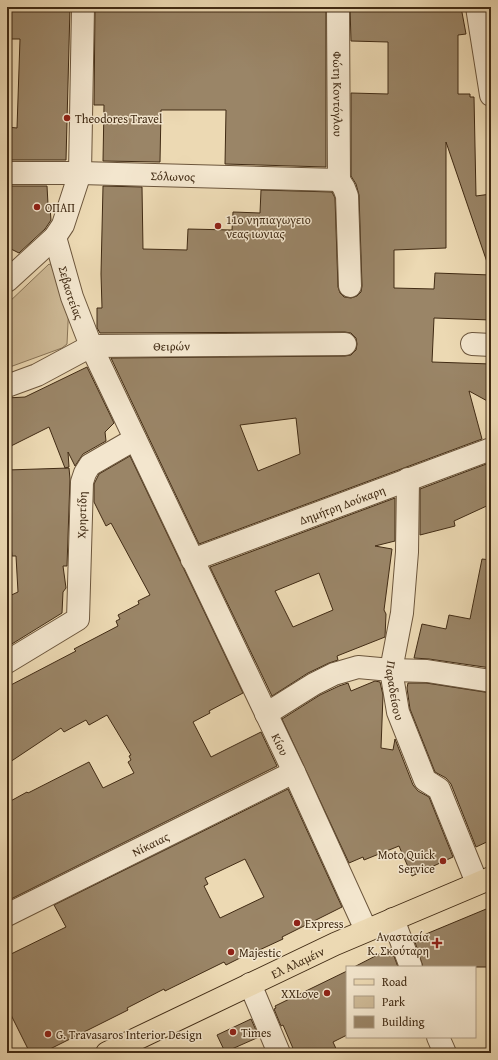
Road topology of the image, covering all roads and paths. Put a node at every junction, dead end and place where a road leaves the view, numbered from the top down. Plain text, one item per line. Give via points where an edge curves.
1 (83, 7) edge
2 (338, 7) edge
3 (477, 7) edge
4 (491, 94) edge
5 (7, 173) edge
6 (80, 173) junction
7 (339, 180) junction
8 (55, 237) junction
9 (7, 281) edge
10 (350, 286) dead end
11 (345, 344) dead end
12 (91, 346) junction
13 (7, 386) edge
14 (135, 439) junction
15 (491, 449) edge
16 (408, 479) junction
17 (192, 560) junction
18 (7, 662) edge
19 (391, 670) junction
20 (491, 681) edge
21 (266, 714) junction
22 (294, 772) junction
23 (484, 880) edge
24 (7, 915) edge
25 (393, 919) junction
26 (366, 930) junction
27 (411, 966) edge
28 (250, 984) junction
29 (438, 1038) edge
30 (106, 1053) edge
31 (279, 1053) edge
32 (445, 1053) edge

1 - 6 street
2 - 7 street, Φώτη Κοντόγλου
3 - 4 street
5 - 6 street, Σόλωνος
6 - 7 street, Σόλωνος
6 - 8 street via 63,224
7 - 10 street via 347,196
8 - 9 street
8 - 12 street, Σεβαστείας via 72,297
11 - 12 street, Θειρών
12 - 13 street, Θειρών via 37,375
12 - 14 street, Σεβαστείας
14 - 17 street, Σεβαστείας
14 - 18 street, Χρηστίδη via 90,465 82,482 78,619
15 - 16 street, Δημήτρη Δούκαρη
16 - 17 street, Δημήτρη Δούκαρη
16 - 19 street, Παραδείσου via 407,552 402,612
17 - 21 street, Κίου
19 - 20 street via 427,671
19 - 21 street via 358,666 341,671 314,684
19 - 23 street, Παραδείσου via 398,712 425,780 439,789
21 - 22 street, Κίου
22 - 24 street, Νίκαιας
22 - 26 street, Κίου
23 - 25 main road, Ελ Αλαμέιν
25 - 26 main road, Ελ Αλαμέιν
25 - 27 street
26 - 28 main road, Ελ Αλαμέιν
28 - 30 main road, Ελ Αλαμέιν
28 - 31 street
29 - 32 street

